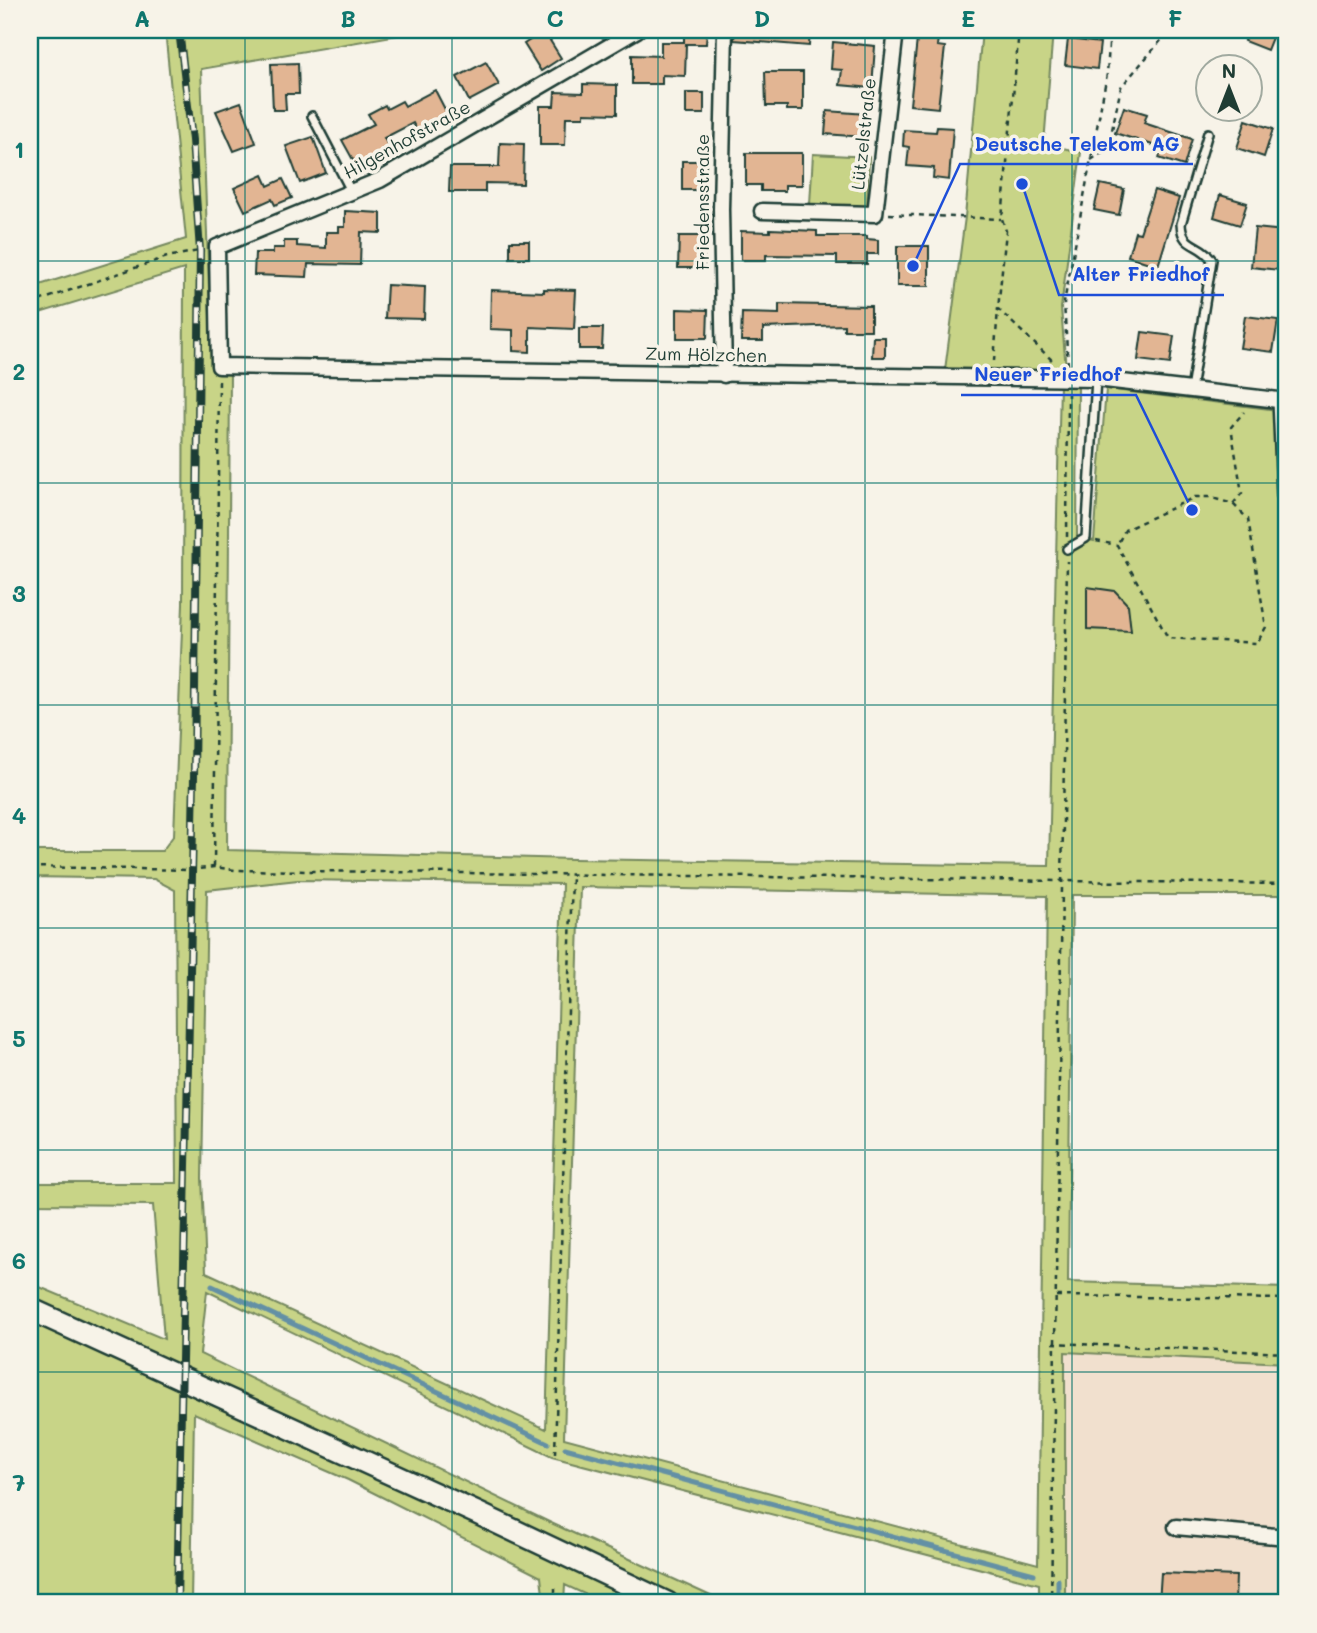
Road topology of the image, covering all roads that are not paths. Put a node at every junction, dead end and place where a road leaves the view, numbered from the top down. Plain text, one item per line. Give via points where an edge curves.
1 (637, 30) edge
2 (725, 30) edge
3 (896, 30) edge
4 (312, 116) dead end
5 (1208, 133) dead end
6 (352, 193) junction
7 (762, 211) dead end
8 (219, 366) joint
9 (724, 375) junction
10 (1096, 379) junction
11 (1191, 390) junction
12 (1282, 400) edge
13 (1287, 516) edge
14 (1067, 549) road end
15 (30, 1309) edge
16 (1176, 1527) dead end
17 (1287, 1537) edge
18 (667, 1603) edge

1 - 6 street, Hilgenhofstraße
2 - 9 street, Friedensstraße
3 - 7 street, Lützelstraße via 875,214
4 - 6 lane
5 - 11 lane via 1181,224 1187,242 1207,251 1212,260
6 - 8 street, Hilgenhofstraße via 217,247
8 - 9 street, Zum Hölzchen
9 - 10 street, Zum Hölzchen
10 - 11 street, Zum Hölzchen
10 - 14 lane via 1086,538
11 - 12 street, Zum Hölzchen
12 - 13 lane via 1281,495
15 - 18 main road
16 - 17 street

